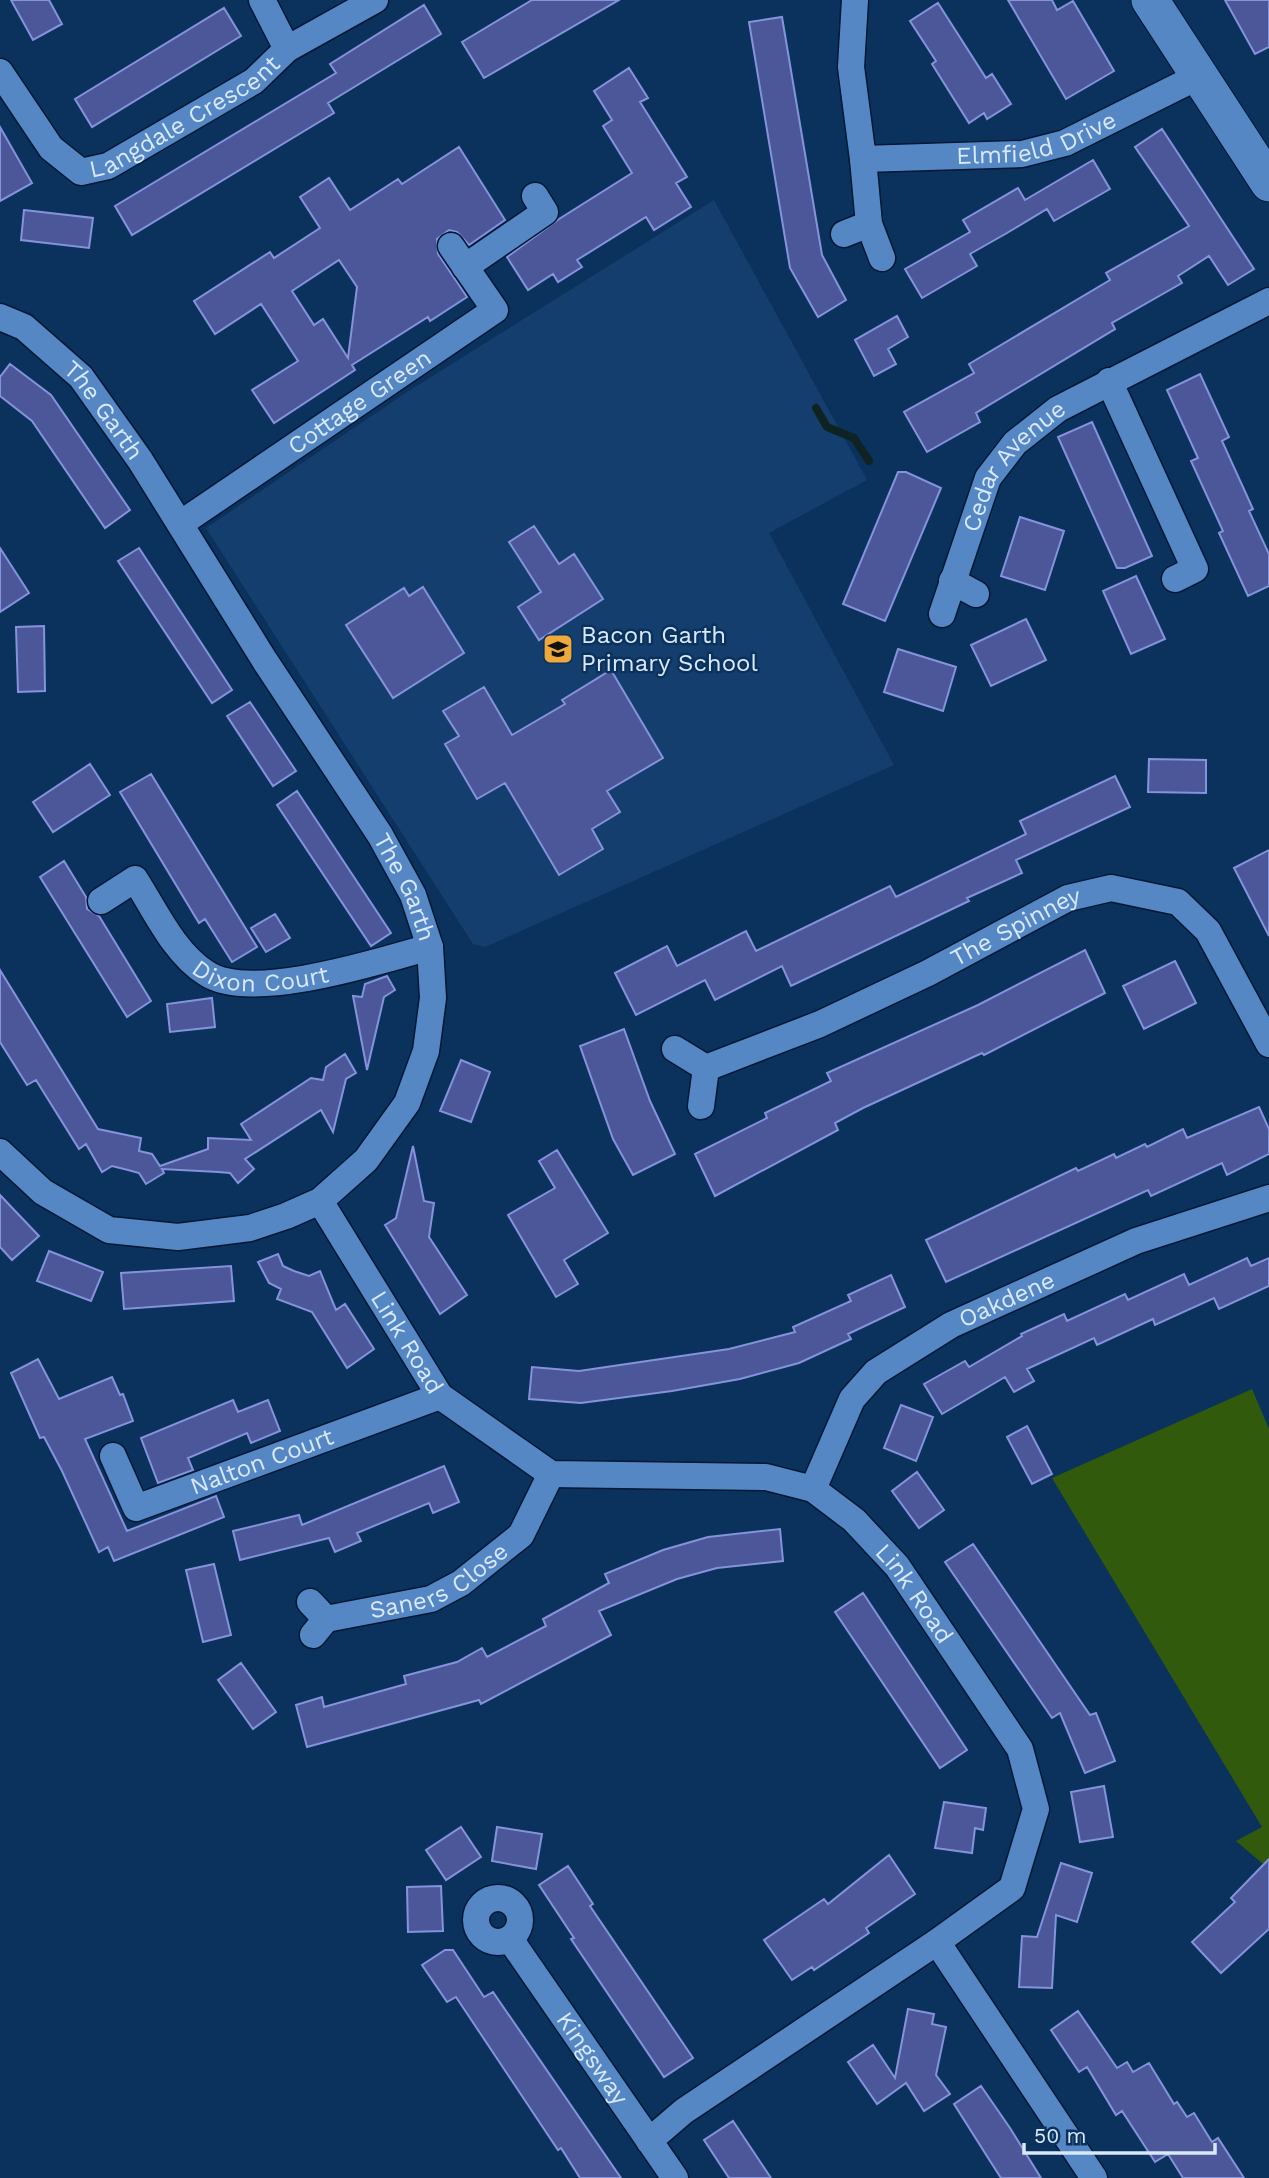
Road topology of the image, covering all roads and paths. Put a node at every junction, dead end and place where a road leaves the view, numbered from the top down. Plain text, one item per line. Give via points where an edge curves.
1 (262, 0) edge
2 (375, 0) edge
3 (1150, 0) edge
4 (862, 11) edge
5 (286, 49) junction
6 (0, 72) edge
7 (1197, 77) junction
8 (863, 159) junction
9 (1269, 183) edge
10 (535, 196) dead end
11 (869, 224) junction
12 (844, 234) dead end
13 (882, 258) dead end
14 (1269, 301) edge
15 (0, 317) edge
16 (1109, 381) junction
17 (180, 524) junction
18 (1175, 579) dead end
19 (952, 581) junction
20 (976, 594) dead end
21 (942, 614) dead end
22 (101, 901) dead end
23 (430, 947) junction
24 (1269, 1044) edge
25 (675, 1049) dead end
26 (706, 1069) junction
27 (701, 1105) dead end
28 (0, 1152) edge
29 (1269, 1198) edge
30 (320, 1201) junction
31 (440, 1396) junction
32 (113, 1455) dead end
33 (551, 1474) junction
34 (813, 1489) junction
35 (316, 1619) dead end
36 (510, 1939) dead end
37 (937, 1942) junction
38 (649, 2141) junction
39 (676, 2178) edge
40 (1094, 2178) edge

1 - 5 street
2 - 5 street
3 - 7 main road
4 - 8 street via 851,67
5 - 6 street, Langdale Crescent via 254,81 108,166 81,172 51,148
7 - 8 street, Elmfield Drive via 1065,143 1022,154
7 - 9 main road
8 - 11 street
10 - 17 street, Cottage Green via 545,212 458,257 495,310
11 - 12 street
11 - 13 street
14 - 16 street, Cedar Avenue
15 - 17 street, The Garth via 24,327 81,377
16 - 18 street via 1195,569
16 - 19 street, Cedar Avenue via 1058,408 1014,443 988,478
17 - 23 street, The Garth via 380,835 413,895
19 - 20 street
19 - 21 street, Cedar Avenue
22 - 23 street, Dixon Court via 135,880 184,954 206,974 231,984 264,985
23 - 30 street, The Garth via 433,998 426,1051 407,1103 366,1160
24 - 26 street, The Spinney via 1208,931 1178,902 1111,888 1068,898 928,973 820,1024
25 - 26 street
26 - 27 street
28 - 30 street, The Garth via 43,1192 109,1230 178,1237 250,1228
29 - 34 street, Oakdene via 1136,1241 951,1325 876,1372 852,1399
30 - 31 street, Link Road
31 - 32 street, Nalton Court via 136,1508
31 - 33 street, Link Road
33 - 34 street, Link Road via 766,1477
33 - 35 street, Saners Close via 521,1535 461,1583 431,1600
34 - 37 street, Link Road via 855,1520 897,1566 1020,1749 1036,1809 1012,1888
36 - 38 street, Kingsway
37 - 38 street, Link Road via 684,2110
37 - 40 street
38 - 39 street, Kingsway

